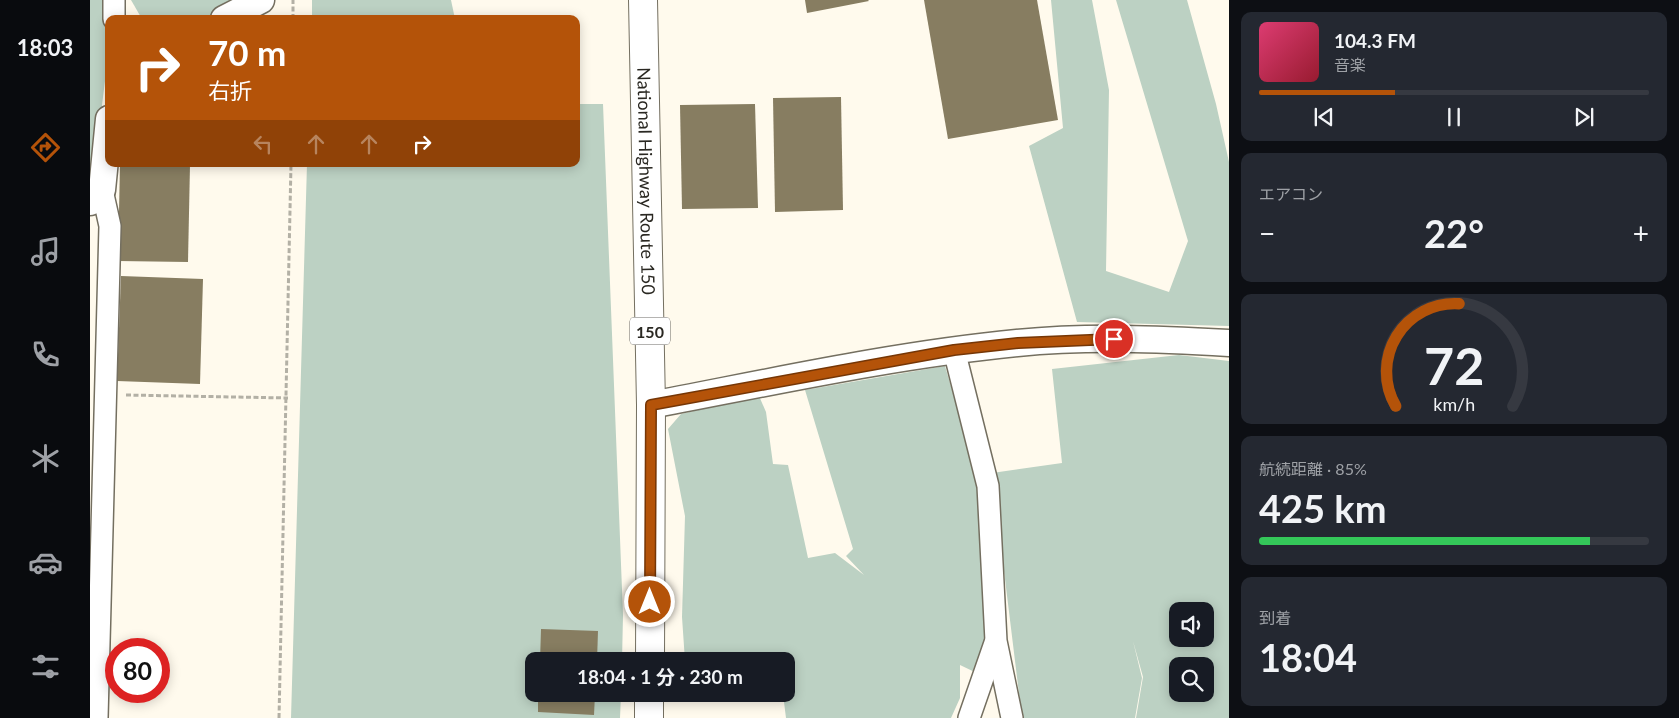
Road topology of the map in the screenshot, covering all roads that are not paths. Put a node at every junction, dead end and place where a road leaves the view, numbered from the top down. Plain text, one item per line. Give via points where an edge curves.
1 (114, 0) edge
2 (261, 0) edge
3 (643, 0) edge
4 (114, 15) edge
5 (232, 15) edge
6 (105, 143) edge
7 (96, 196) edge
8 (1229, 343) edge
9 (954, 350) junction
10 (651, 405) junction
11 (996, 641) junction
12 (650, 652) edge
13 (649, 702) edge
14 (96, 718) edge
15 (649, 718) edge
16 (969, 718) edge
17 (1012, 718) edge

1 - 4 street
2 - 5 street
3 - 10 highway, National Highway Route 150 / 150
6 - 7 street
7 - 14 street via 110,226
8 - 9 street via 1121,338 1024,342
9 - 10 street
9 - 11 street via 988,486
10 - 12 highway, National Highway Route 150 / 150
11 - 16 street
11 - 17 street
13 - 15 highway

